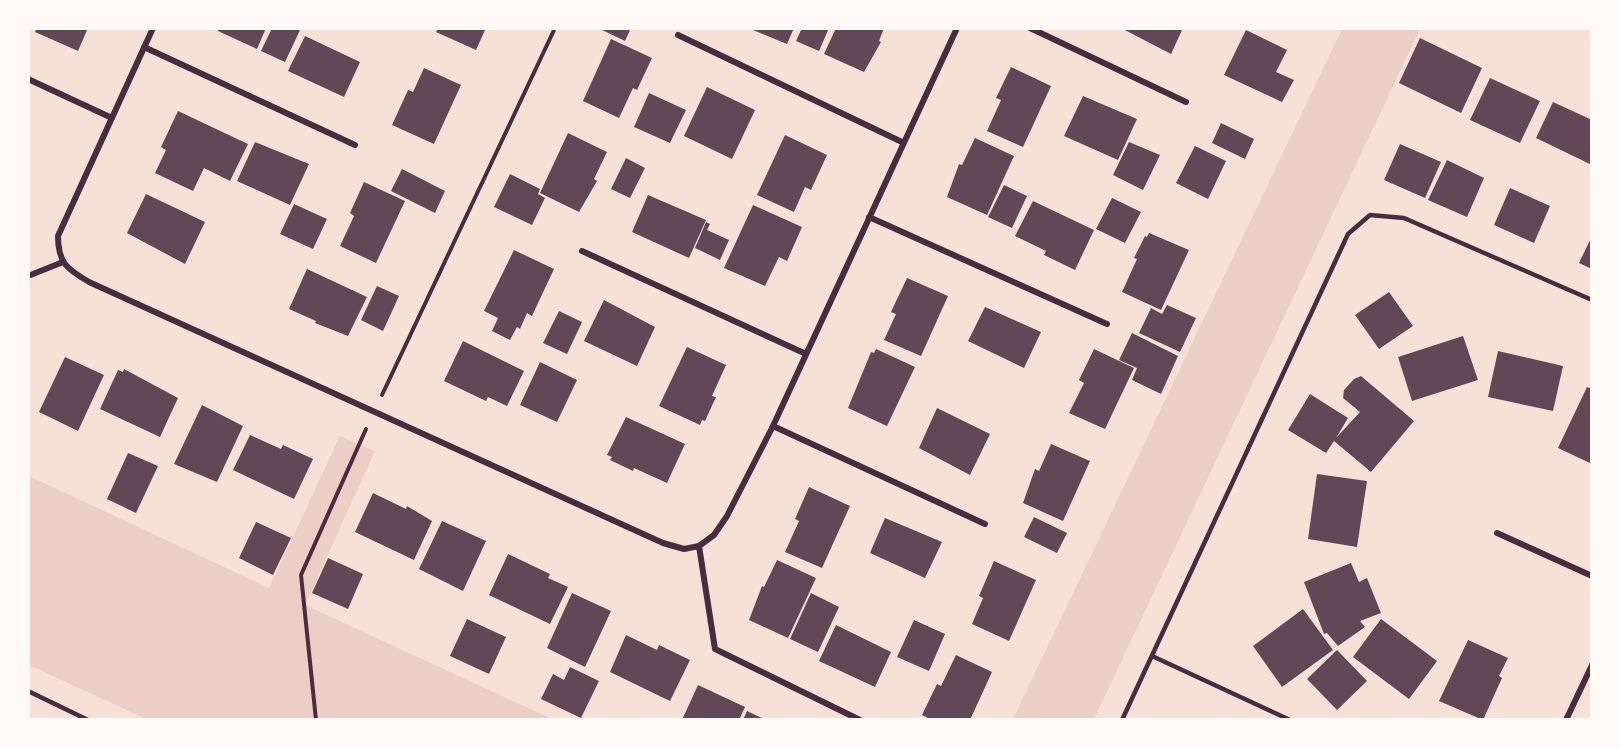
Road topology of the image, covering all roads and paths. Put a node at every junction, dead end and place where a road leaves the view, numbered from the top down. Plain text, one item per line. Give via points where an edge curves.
1 (153, 28) edge
2 (555, 28) edge
3 (957, 28) edge
4 (1030, 28) edge
5 (678, 35) dead end
6 (144, 47) junction
7 (28, 79) edge
8 (1186, 102) dead end
9 (112, 118) junction
10 (904, 143) junction
11 (355, 145) dead end
12 (869, 217) junction
13 (582, 251) dead end
14 (63, 262) junction
15 (28, 276) edge
16 (1592, 300) edge
17 (1107, 324) dead end
18 (806, 354) junction
19 (373, 413) junction
20 (773, 426) junction
21 (985, 524) dead end
22 (1497, 533) dead end
23 (699, 546) junction
24 (1592, 576) edge
25 (1152, 656) junction
26 (1592, 665) edge
27 (28, 691) edge
28 (88, 720) edge
29 (316, 720) edge
30 (860, 720) edge
31 (1122, 720) edge
32 (1290, 720) edge
33 (1566, 720) edge

1 - 6 street
2 - 19 path
3 - 10 street
4 - 8 street
5 - 10 street
6 - 9 street
6 - 11 street
7 - 9 street
9 - 14 street via 58,236 58,252
10 - 12 street
12 - 17 street
12 - 18 street
13 - 18 street
14 - 15 street
14 - 19 street via 89,282
16 - 25 lane via 1404,218 1370,215 1348,234
18 - 20 street
19 - 23 street via 663,543 684,549
19 - 29 path via 301,575
20 - 21 street
20 - 23 street via 727,516 714,535
22 - 24 street
23 - 30 street via 715,649
25 - 31 lane
25 - 32 lane
26 - 33 street
27 - 28 lane

